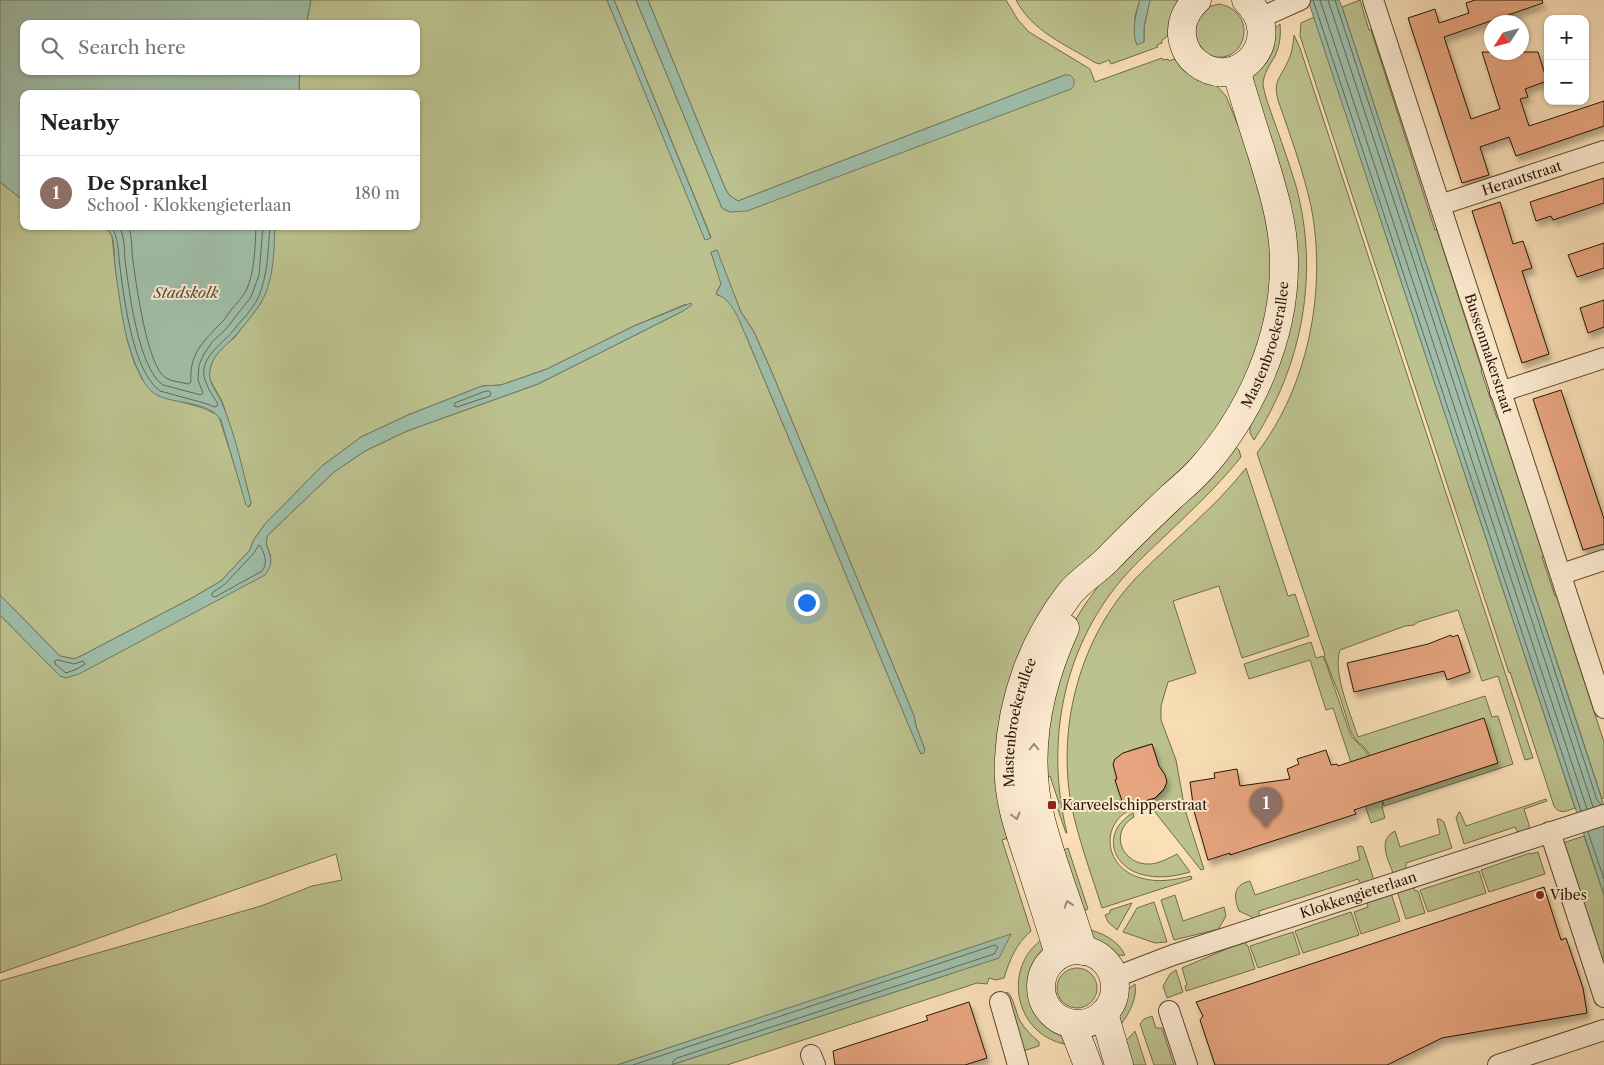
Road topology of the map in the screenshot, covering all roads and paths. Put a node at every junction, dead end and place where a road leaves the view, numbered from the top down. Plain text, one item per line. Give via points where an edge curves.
1 (1197, 0) edge
2 (1299, 0) edge
3 (1373, 0) edge
4 (1253, 9) edge
5 (1236, 70) junction
6 (1604, 151) edge
7 (1440, 205) junction
8 (1604, 358) edge
9 (1500, 392) junction
10 (1604, 560) edge
11 (1562, 574) junction
12 (1604, 708) edge
13 (1604, 814) edge
14 (1558, 829) junction
15 (1071, 953) junction
16 (1113, 978) junction
17 (1604, 997) edge
18 (1000, 1002) dead end
19 (1169, 1011) dead end
20 (1104, 1014) junction
21 (1072, 1024) junction
22 (1604, 1030) edge
23 (1018, 1065) edge
24 (1088, 1065) edge
25 (1119, 1065) edge
26 (1187, 1065) edge
27 (1498, 1065) edge

1 - 5 main road via 1184,16 1182,39 1186,50 1197,63 1212,71
2 - 4 street
3 - 7 street, Bussenmakerstraat
4 - 5 main road via 1262,31 1260,43 1247,64
5 - 15 main road, Mastenbroekerallee via 1278,205 1284,262 1279,321 1262,373 1236,424 1200,470 1099,568 1055,650 1043,687 1034,739 1036,795
6 - 7 street, Herautstraat
7 - 9 street, Bussenmakerstraat
8 - 9 street
9 - 11 street, Bussenmakerstraat
10 - 11 street
11 - 12 street, Bussenmakerstraat
13 - 14 street, Klokkengieterlaan
14 - 16 street, Klokkengieterlaan
14 - 17 street
15 - 16 main road via 1097,956 1107,965
15 - 21 main road via 1049,964 1041,988 1050,1012
16 - 20 main road via 1111,1003
18 - 23 street
19 - 26 street
20 - 21 main road via 1083,1024
20 - 25 main road
21 - 24 main road
22 - 27 street

